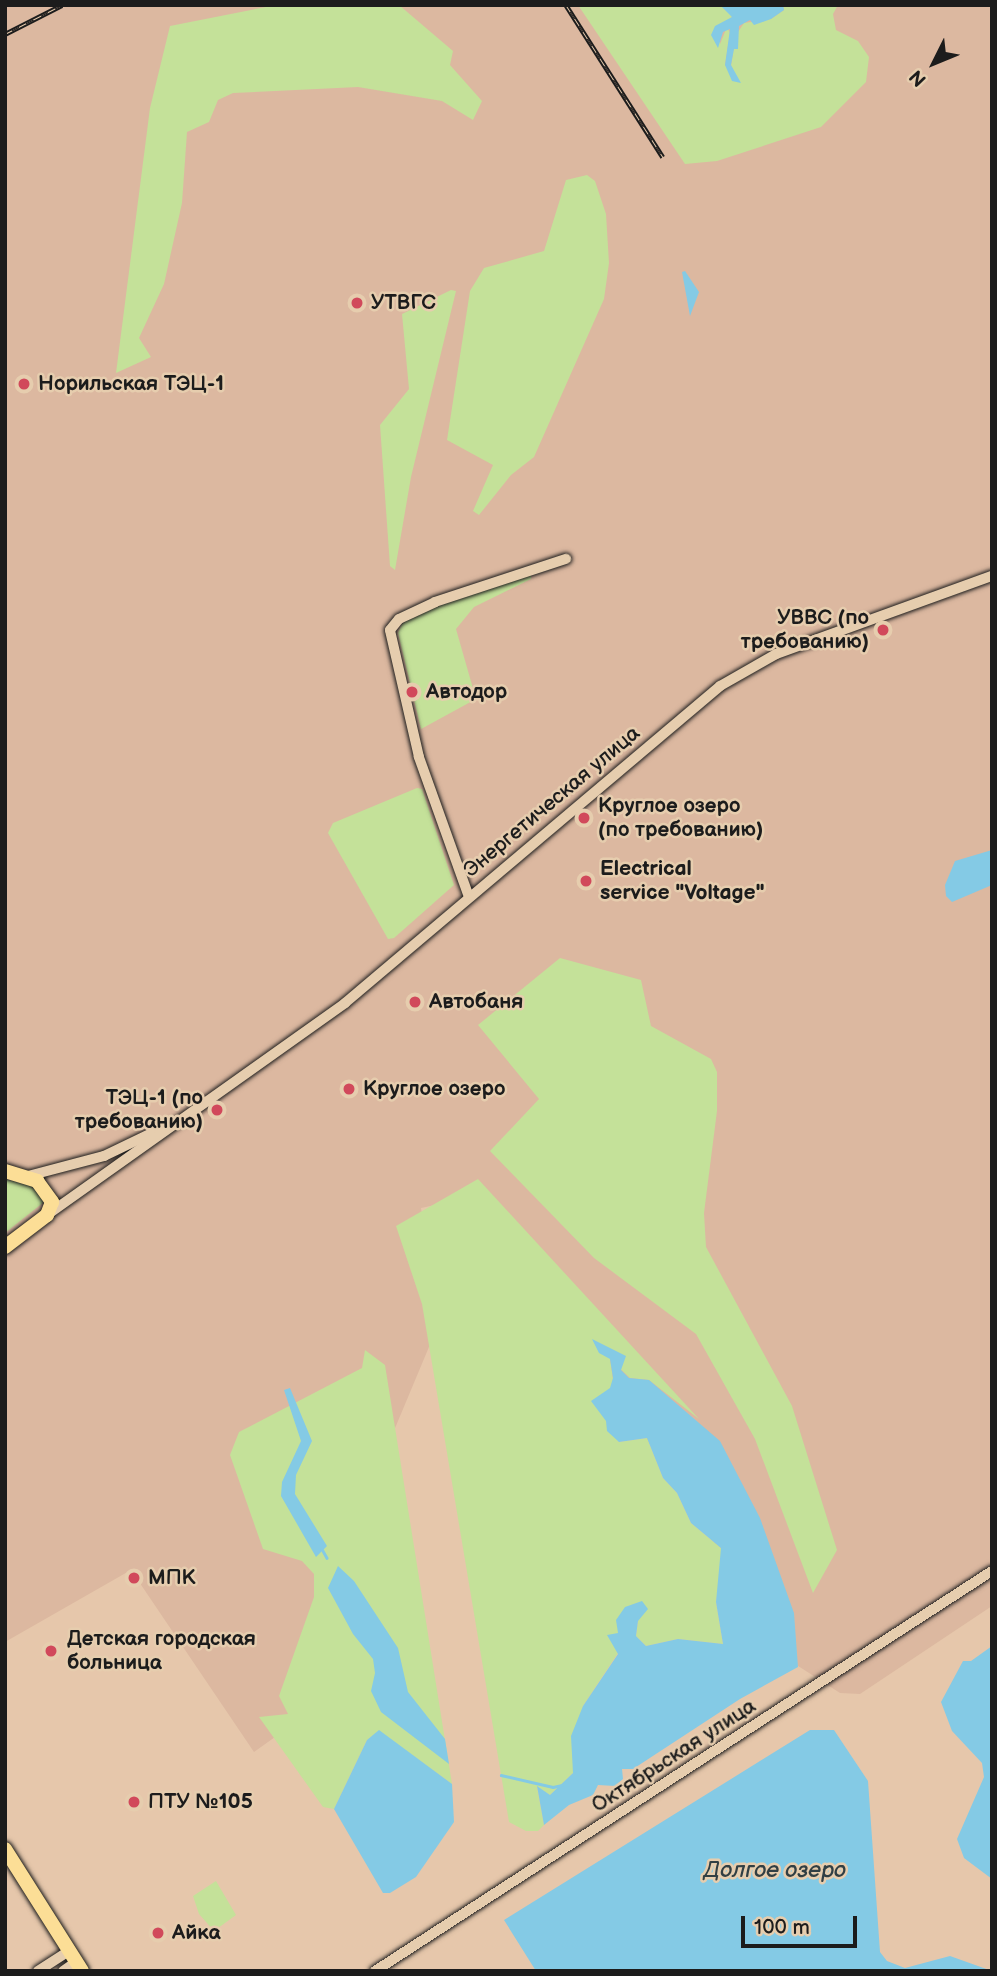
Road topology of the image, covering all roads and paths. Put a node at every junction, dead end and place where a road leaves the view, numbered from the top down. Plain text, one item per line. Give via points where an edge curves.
1 (566, 559) dead end
2 (992, 576) edge
3 (470, 897) junction
4 (173, 1123) junction
5 (5, 1171) edge
6 (29, 1177) junction
7 (52, 1213) junction
8 (5, 1247) edge
9 (992, 1571) edge
10 (5, 1849) edge
11 (76, 1961) edge
12 (38, 1971) edge
13 (63, 1971) edge
14 (375, 1971) edge

1 - 3 street via 435,602 399,619 390,629 419,757
2 - 3 street, Энергетическая улица via 747,669 710,694
3 - 4 street, Энергетическая улица via 345,1003
4 - 6 street via 104,1156
4 - 7 street
5 - 6 main road
6 - 7 main road via 48,1191
7 - 8 main road
9 - 14 street, Октябрьская улица
10 - 11 main road
11 - 12 street
11 - 13 street

